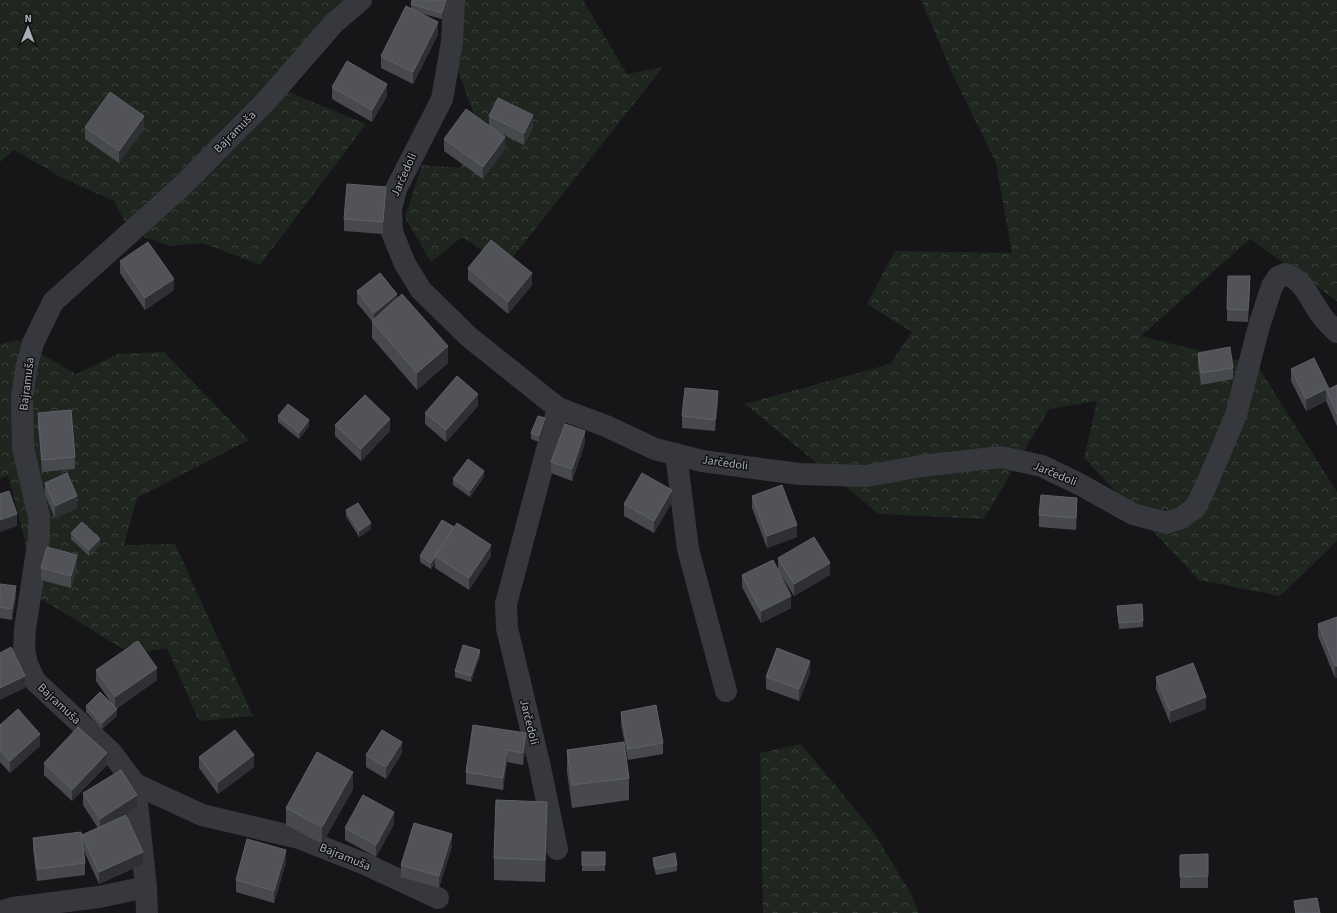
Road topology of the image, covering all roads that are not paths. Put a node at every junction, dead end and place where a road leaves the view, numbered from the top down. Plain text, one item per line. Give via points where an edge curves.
1 (361, 0) edge
2 (454, 0) edge
3 (1337, 332) edge
4 (558, 408) junction
5 (676, 454) junction
6 (726, 691) dead end
7 (135, 784) junction
8 (557, 849) dead end
9 (146, 887) junction
10 (438, 898) dead end
11 (1, 912) edge
12 (147, 913) edge

1 - 7 street, Bajramuša via 334,23 267,100 182,186 53,302 33,342 22,399 23,448 40,517 25,629 26,664 35,681 111,752
2 - 4 street, Jarčedoli via 452,42 442,99 396,189 391,210 392,232 405,264 421,290 469,337
3 - 5 street, Jarčedoli via 1293,276 1286,274 1278,277 1272,286 1259,326 1236,415 1205,488 1191,511 1182,518 1166,522 1133,514 1042,466 1001,457 921,466 866,476 799,474 702,461
4 - 5 street, Jarčedoli via 606,426 655,449
4 - 8 street, Jarčedoli via 506,604 507,628
5 - 6 street via 688,549
7 - 9 street
7 - 10 street, Bajramuša via 202,815 298,838 365,864
9 - 11 street
9 - 12 street

